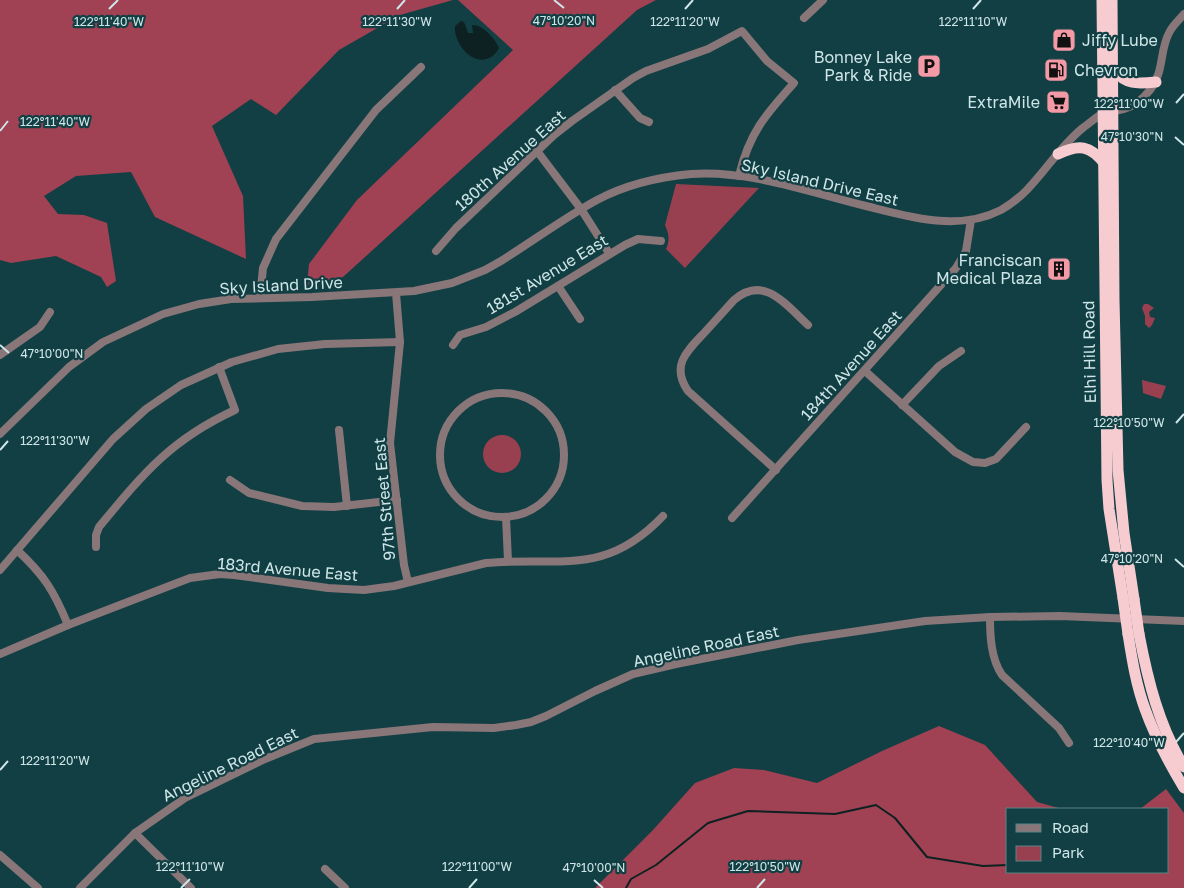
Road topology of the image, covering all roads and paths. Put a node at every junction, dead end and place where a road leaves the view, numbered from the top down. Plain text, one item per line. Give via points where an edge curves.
1 (823, 0) edge
2 (1102, 0) edge
3 (1112, 0) edge
4 (1184, 15) edge
5 (804, 18) dead end
6 (421, 67) dead end
7 (1113, 69) junction
8 (1156, 82) junction
9 (615, 90) junction
10 (1108, 112) junction
11 (649, 122) dead end
12 (537, 151) junction
13 (1058, 154) junction
14 (1105, 164) junction
15 (739, 176) junction
16 (581, 210) junction
17 (971, 220) junction
18 (661, 241) dead end
19 (436, 251) dead end
20 (609, 253) junction
21 (558, 286) junction
22 (396, 293) junction
23 (260, 298) junction
24 (50, 312) dead end
25 (580, 319) dead end
26 (808, 325) dead end
27 (400, 342) junction
28 (453, 345) dead end
29 (961, 351) dead end
30 (0, 355) edge
31 (219, 367) junction
32 (865, 371) junction
33 (902, 405) junction
34 (1026, 427) dead end
35 (339, 430) dead end
36 (0, 434) edge
37 (776, 470) junction
38 (230, 480) dead end
39 (396, 500) junction
40 (347, 506) junction
41 (662, 516) dead end
42 (506, 517) junction
43 (732, 518) dead end
44 (96, 547) dead end
45 (17, 550) junction
46 (508, 561) junction
47 (0, 570) edge
48 (408, 582) junction
49 (1128, 599) junction
50 (990, 616) junction
51 (1184, 621) edge
52 (68, 625) junction
53 (1134, 634) junction
54 (0, 654) edge
55 (1068, 743) dead end
56 (1184, 767) edge
57 (1184, 788) edge
58 (135, 833) junction
59 (0, 855) edge
60 (325, 869) dead end
61 (84, 887) edge
62 (38, 888) edge
63 (191, 888) edge
64 (345, 888) edge

1 - 5 street
2 - 10 highway
3 - 7 highway
4 - 8 street via 1169,31
6 - 23 street via 376,110 276,238 263,268
7 - 8 highway via 1130,83
7 - 10 highway
8 - 10 street, Sky Island Drive East via 1140,101
9 - 11 street via 640,118
9 - 12 street, 180th Avenue East via 566,125
9 - 15 street, 180th Avenue East via 646,71 708,49 742,31 767,61 794,83 758,126 745,151
10 - 13 street, Sky Island Drive East via 1083,128
10 - 14 highway, Elhi Hill Road
10 - 49 highway, Elhi Hill Road via 1118,470
12 - 16 street
12 - 19 street, 180th Avenue East
13 - 14 highway via 1082,148 1094,152
13 - 17 street, Sky Island Drive East via 1019,198 988,216
14 - 49 highway, Elhi Hill Road via 1107,480 1109,509
15 - 16 street, Sky Island Drive East via 712,173 665,177 624,189
15 - 17 street, Sky Island Drive East via 910,217 946,222
16 - 20 street
16 - 22 street, Sky Island Drive East via 468,278 434,288
17 - 32 street, 184th Avenue East via 970,236 962,260
18 - 20 street, 181st Avenue East via 638,239
20 - 21 street, 181st Avenue East
21 - 25 street
21 - 28 street, 181st Avenue East via 502,320 460,335
22 - 23 street, Sky Island Drive
22 - 27 street, 97th Street East
23 - 36 street, Sky Island Drive via 199,304 163,314 103,342 69,367
24 - 30 street via 40,327
26 - 37 street via 775,295 762,290 750,291 734,300 686,352 681,364 682,382 688,391
27 - 31 street via 301,346 255,354
27 - 39 street, 97th Street East via 390,442
29 - 33 street via 939,366
31 - 44 street via 235,410 191,434 150,467 99,527
31 - 45 street via 169,393 128,424
32 - 33 street
32 - 37 street, 184th Avenue East
33 - 34 street via 955,452 973,462 985,463 996,459
35 - 40 street
37 - 43 street, 184th Avenue East
38 - 40 street via 249,493 302,506
39 - 40 street
39 - 48 street, 97th Street East
41 - 46 street, 183rd Avenue East via 633,542 604,556 574,562
42 - 42 street via 525,513 548,497 561,474 563,446 556,425 536,404 514,395 495,394 475,399 455,415 444,432 441,468 452,492 461,502 487,516
42 - 46 street
45 - 47 street
45 - 52 street via 52,588
46 - 48 street, 183rd Avenue East via 470,566
48 - 52 street, 183rd Avenue East via 345,590 234,575 204,575 175,582
49 - 53 highway, Elhi Hill Road, bridge
50 - 51 street, Angeline Road East
50 - 55 street via 998,670 1059,728
50 - 58 street, Angeline Road East via 925,621 798,640 676,664 633,674 546,716 516,725 433,727 314,739 185,798
52 - 54 street, 183rd Avenue East
53 - 56 highway, Elhi Hill Road via 1154,702
53 - 57 highway, Elhi Hill Road via 1134,671 1144,708
58 - 61 street, Angeline Road East
58 - 63 street
59 - 62 street
60 - 64 street

